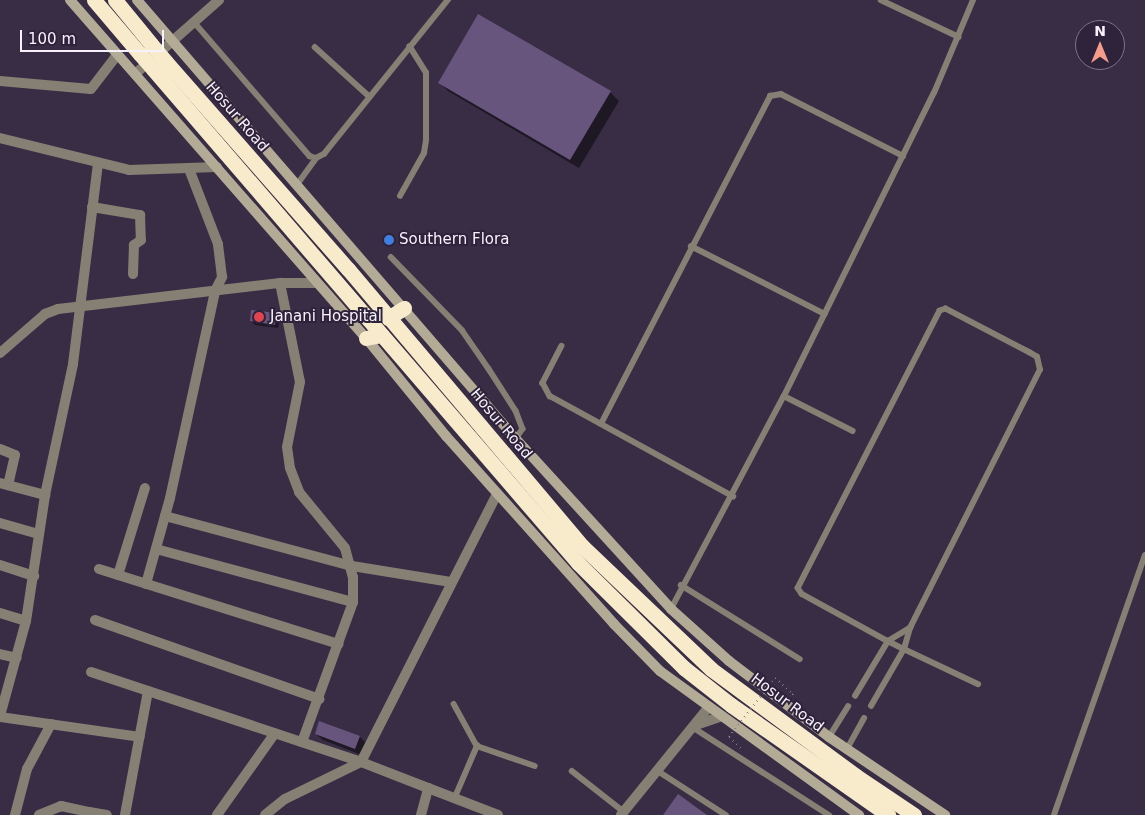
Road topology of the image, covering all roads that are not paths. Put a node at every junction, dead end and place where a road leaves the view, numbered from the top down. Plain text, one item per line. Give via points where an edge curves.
1 (70, 0) edge
2 (94, 0) edge
3 (115, 0) edge
4 (137, 0) edge
5 (219, 0) edge
6 (448, 0) edge
7 (881, 0) edge
8 (973, 0) edge
9 (195, 23) junction
10 (959, 37) junction
11 (174, 40) junction
12 (315, 47) dead end
13 (410, 47) junction
14 (145, 49) junction
15 (116, 54) junction
16 (160, 66) junction
17 (135, 74) junction
18 (0, 81) edge
19 (370, 97) junction
20 (0, 138) edge
21 (902, 156) junction
22 (316, 158) junction
23 (98, 164) junction
24 (216, 167) junction
25 (189, 169) junction
26 (296, 186) junction
27 (400, 196) dead end
28 (92, 206) junction
29 (691, 246) junction
30 (391, 257) dead end
31 (133, 274) dead end
32 (280, 283) junction
33 (315, 283) junction
34 (215, 291) junction
35 (78, 307) junction
36 (404, 308) junction
37 (825, 314) junction
38 (388, 318) junction
39 (382, 334) junction
40 (366, 338) junction
41 (562, 346) dead end
42 (0, 353) edge
43 (784, 396) junction
44 (601, 424) junction
45 (853, 431) dead end
46 (516, 439) junction
47 (0, 449) edge
48 (4, 484) edge
49 (145, 488) dead end
50 (497, 494) junction
51 (45, 495) junction
52 (733, 496) junction
53 (165, 516) junction
54 (0, 523) edge
55 (38, 534) junction
56 (156, 549) junction
57 (1145, 555) edge
58 (0, 566) edge
59 (352, 566) junction
60 (99, 569) dead end
61 (118, 575) junction
62 (34, 576) junction
63 (451, 582) junction
64 (146, 584) junction
65 (681, 585) junction
66 (353, 602) junction
67 (671, 609) junction
68 (0, 612) edge
69 (95, 620) dead end
70 (26, 621) junction
71 (910, 628) junction
72 (888, 641) junction
73 (339, 644) junction
74 (904, 649) junction
75 (0, 654) edge
76 (17, 658) junction
77 (800, 659) dead end
78 (91, 672) dead end
79 (978, 684) dead end
80 (4, 686) edge
81 (148, 690) junction
82 (855, 696) dead end
83 (319, 700) junction
84 (454, 704) dead end
85 (871, 706) dead end
86 (848, 707) dead end
87 (708, 708) junction
88 (0, 716) edge
89 (719, 717) junction
90 (864, 718) dead end
91 (50, 724) junction
92 (695, 727) junction
93 (275, 733) junction
94 (140, 737) junction
95 (829, 737) junction
96 (302, 742) junction
97 (477, 746) junction
98 (847, 749) junction
99 (361, 762) junction
100 (536, 766) dead end
101 (572, 771) dead end
102 (658, 771) junction
103 (428, 788) junction
104 (455, 797) junction
105 (622, 813) edge
106 (88, 814) edge
107 (16, 815) edge
108 (39, 815) edge
109 (107, 815) edge
110 (125, 815) edge
111 (217, 815) edge
112 (266, 815) edge
113 (421, 815) edge
114 (498, 815) edge
115 (726, 815) edge
116 (829, 815) edge
117 (860, 815) edge
118 (888, 815) edge
119 (914, 815) edge
120 (944, 815) edge
121 (1054, 815) edge

1 - 15 street
2 - 14 highway, Hosur Road
3 - 14 highway, Hosur Road
4 - 11 street
5 - 9 street
6 - 13 lane
7 - 10 lane
8 - 10 lane
9 - 11 street
9 - 22 lane via 310,156
10 - 21 lane
11 - 17 street
11 - 26 street
12 - 19 lane
13 - 19 lane
13 - 27 lane via 426,73 426,140 424,153
14 - 16 highway, Hosur Road, bridge
15 - 17 street
15 - 18 street via 92,89
16 - 38 highway, Hosur Road
16 - 39 highway, Hosur Road
17 - 24 street
19 - 22 lane via 324,154
20 - 23 street
21 - 29 lane via 781,94 774,94 759,113
21 - 37 lane
22 - 26 lane
23 - 25 street via 140,171
23 - 28 street
24 - 25 street
24 - 33 street
25 - 34 street via 221,254 222,277
26 - 36 street
28 - 31 street via 140,215 141,240 134,245
28 - 35 street
29 - 37 lane
29 - 44 lane
30 - 46 lane via 462,330 473,346 516,411 523,429
32 - 33 street
32 - 34 street
32 - 59 street via 300,382 287,447 290,468 299,492 345,548
33 - 40 street
34 - 35 street
34 - 53 street
35 - 42 street via 45,314
35 - 51 street via 73,364
36 - 38 highway
36 - 46 street
37 - 43 lane
38 - 119 highway, Hosur Road via 582,546 649,612 710,668
39 - 40 highway
39 - 118 highway, Hosur Road via 578,563 640,627 731,705
40 - 50 street
41 - 44 lane via 543,383 544,389 550,396
43 - 45 lane
43 - 52 lane
44 - 52 lane
46 - 67 street
47 - 48 street via 15,455
48 - 51 street
49 - 61 street
50 - 63 street
50 - 87 street via 653,664
51 - 55 street
52 - 65 lane
53 - 56 street
53 - 59 street
54 - 55 street
55 - 62 street
56 - 64 street
56 - 66 street
57 - 121 lane
58 - 62 street
59 - 63 street
59 - 66 street
60 - 61 street
61 - 64 street
62 - 70 street
63 - 99 street
64 - 73 street
65 - 67 lane
65 - 77 lane
66 - 73 street
67 - 95 street via 729,661
68 - 70 street
69 - 83 street
70 - 76 street
71 - 72 lane
71 - 72 lane via 1040,370 1037,357 946,309 940,311 798,588 802,594
71 - 74 lane
72 - 74 lane
72 - 82 lane
73 - 83 street
74 - 79 lane
74 - 85 lane
75 - 76 street
76 - 80 street
78 - 81 street
80 - 88 street
81 - 93 street
81 - 94 street
83 - 96 street
84 - 97 lane
86 - 95 lane
87 - 89 street
87 - 92 street
88 - 91 street
89 - 92 street
89 - 117 street
90 - 98 lane
91 - 94 street
91 - 107 street via 27,769
92 - 102 street
92 - 116 lane
93 - 96 street
93 - 111 street
94 - 110 street
95 - 98 street
96 - 99 street
97 - 100 lane
97 - 104 lane
98 - 120 street
99 - 103 street
99 - 112 street via 285,799
101 - 105 lane
102 - 105 street
102 - 115 lane
103 - 104 street
103 - 113 street
104 - 114 street
106 - 108 street via 61,806
106 - 109 street

